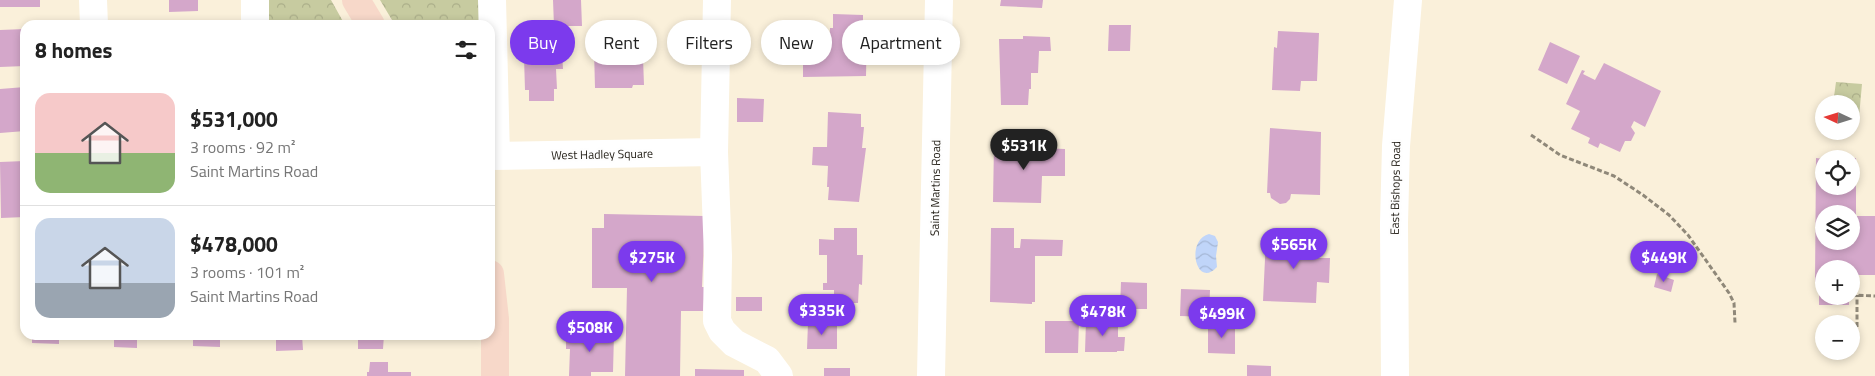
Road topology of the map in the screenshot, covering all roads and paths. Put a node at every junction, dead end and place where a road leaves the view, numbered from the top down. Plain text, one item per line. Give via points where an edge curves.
1 (93, 0) edge
2 (255, 0) edge
3 (356, 0) edge
4 (492, 0) edge
5 (717, 0) edge
6 (939, 0) edge
7 (1408, 0) edge
8 (94, 20) edge
9 (255, 20) edge
10 (368, 20) edge
11 (492, 20) edge
12 (1531, 135) dead end
13 (714, 152) junction
14 (495, 156) edge
15 (1860, 295) edge
16 (1875, 296) edge
17 (495, 319) edge
18 (1735, 323) dead end
19 (495, 340) edge
20 (495, 340) edge
21 (495, 376) edge
22 (779, 376) edge
23 (931, 376) edge
24 (1395, 376) edge

1 - 8 street
2 - 9 street
3 - 10 main road
4 - 11 street
5 - 13 street
6 - 23 street, Saint Martins Road
7 - 24 street, East Bishops Road via 1396,146
12 - 18 path via 1560,155 1614,176 1669,215 1688,235 1729,293 1734,304
13 - 14 street, West Hadley Square
13 - 22 street via 718,256 716,321 734,344 767,360
15 - 16 path
17 - 20 main road
19 - 21 main road

